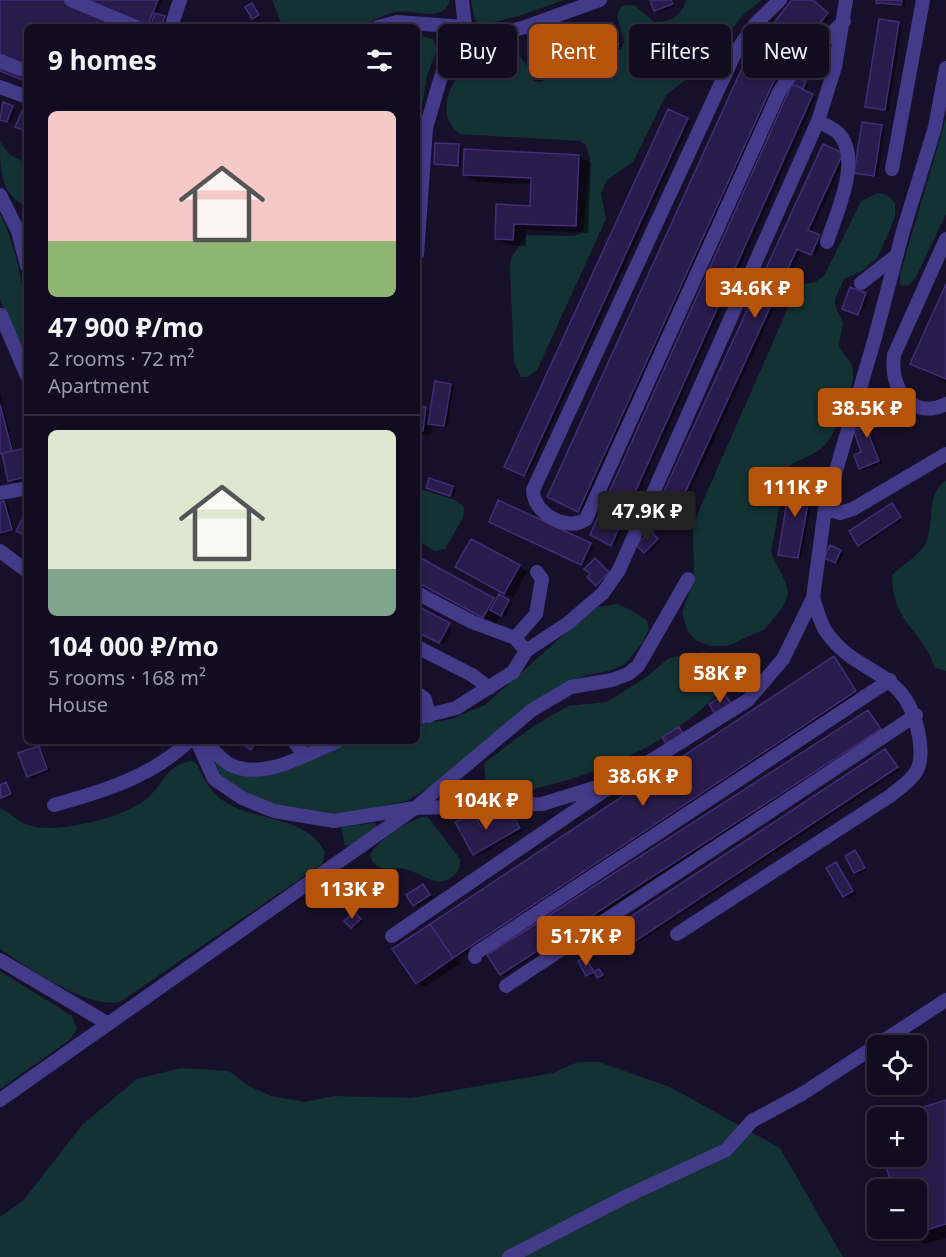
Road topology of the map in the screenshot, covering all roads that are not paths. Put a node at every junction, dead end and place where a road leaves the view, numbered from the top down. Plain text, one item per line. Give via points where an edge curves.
1 (71, 0) edge
2 (180, 0) edge
3 (462, 0) edge
4 (600, 0) edge
5 (780, 0) edge
6 (846, 0) edge
7 (923, 0) edge
8 (844, 21) junction
9 (129, 24) edge
10 (172, 24) edge
11 (389, 24) edge
12 (465, 24) edge
13 (438, 25) edge
14 (517, 29) edge
15 (0, 61) edge
16 (946, 68) edge
17 (20, 69) dead end
18 (440, 78) edge
19 (0, 87) edge
20 (24, 96) edge
21 (818, 121) junction
22 (892, 169) dead end
23 (0, 195) edge
24 (420, 198) edge
25 (23, 230) edge
26 (946, 239) edge
27 (827, 242) dead end
28 (897, 255) junction
29 (861, 283) dead end
30 (1, 315) edge
31 (874, 341) junction
32 (894, 355) junction
33 (24, 369) edge
34 (946, 404) edge
35 (946, 454) edge
36 (24, 489) edge
37 (0, 493) edge
38 (825, 508) junction
39 (0, 551) edge
40 (24, 569) edge
41 (537, 572) dead end
42 (688, 579) dead end
43 (420, 595) edge
44 (813, 598) junction
45 (515, 638) junction
46 (420, 649) edge
47 (526, 651) junction
48 (890, 680) junction
49 (489, 688) junction
50 (420, 695) edge
51 (916, 715) junction
52 (423, 717) edge
53 (185, 744) edge
54 (198, 744) edge
55 (206, 744) edge
56 (296, 744) edge
57 (330, 744) edge
58 (303, 754) junction
59 (620, 780) junction
60 (54, 805) dead end
61 (415, 808) junction
62 (677, 934) dead end
63 (392, 936) dead end
64 (475, 957) dead end
65 (0, 960) edge
66 (506, 986) dead end
67 (946, 1000) edge
68 (107, 1023) junction
69 (0, 1100) edge
70 (509, 1257) edge

1 - 9 lane
2 - 10 lane
3 - 12 lane
4 - 14 lane
5 - 8 lane via 756,23 735,52 533,490 538,509 569,525 586,519 779,92
6 - 8 lane
7 - 22 lane
8 - 21 lane
11 - 13 lane
15 - 17 lane
16 - 28 lane via 935,127
18 - 24 lane via 426,128
19 - 20 lane
21 - 27 lane via 838,134 848,151 845,183
21 - 47 lane via 619,570 603,593
23 - 25 lane
26 - 32 lane
28 - 29 lane
28 - 31 lane
30 - 33 lane
31 - 32 lane
31 - 38 lane
32 - 34 lane via 891,371 904,397 916,406 934,410
35 - 38 lane via 853,509 840,513
36 - 37 lane
38 - 44 lane
39 - 40 lane
41 - 45 lane via 542,579 536,614
42 - 61 lane via 638,666 612,680 571,687 532,710
43 - 45 lane via 472,622
44 - 48 lane via 826,632 847,654
44 - 59 lane via 783,658 748,700
45 - 47 lane
46 - 49 lane
47 - 49 lane via 513,672
48 - 51 lane
48 - 64 lane via 486,946
49 - 52 lane via 456,708
50 - 52 lane via 425,699
51 - 62 lane via 923,756 917,774 890,796
51 - 66 lane
53 - 60 lane via 162,764 126,782
54 - 61 lane via 214,779 242,798 274,811 334,821
55 - 58 lane via 231,765 248,768 271,768
56 - 58 lane
57 - 58 lane
59 - 61 lane via 542,804
59 - 63 lane
61 - 68 lane
65 - 68 lane
67 - 70 lane via 802,1094 752,1121 726,1150
68 - 69 lane

